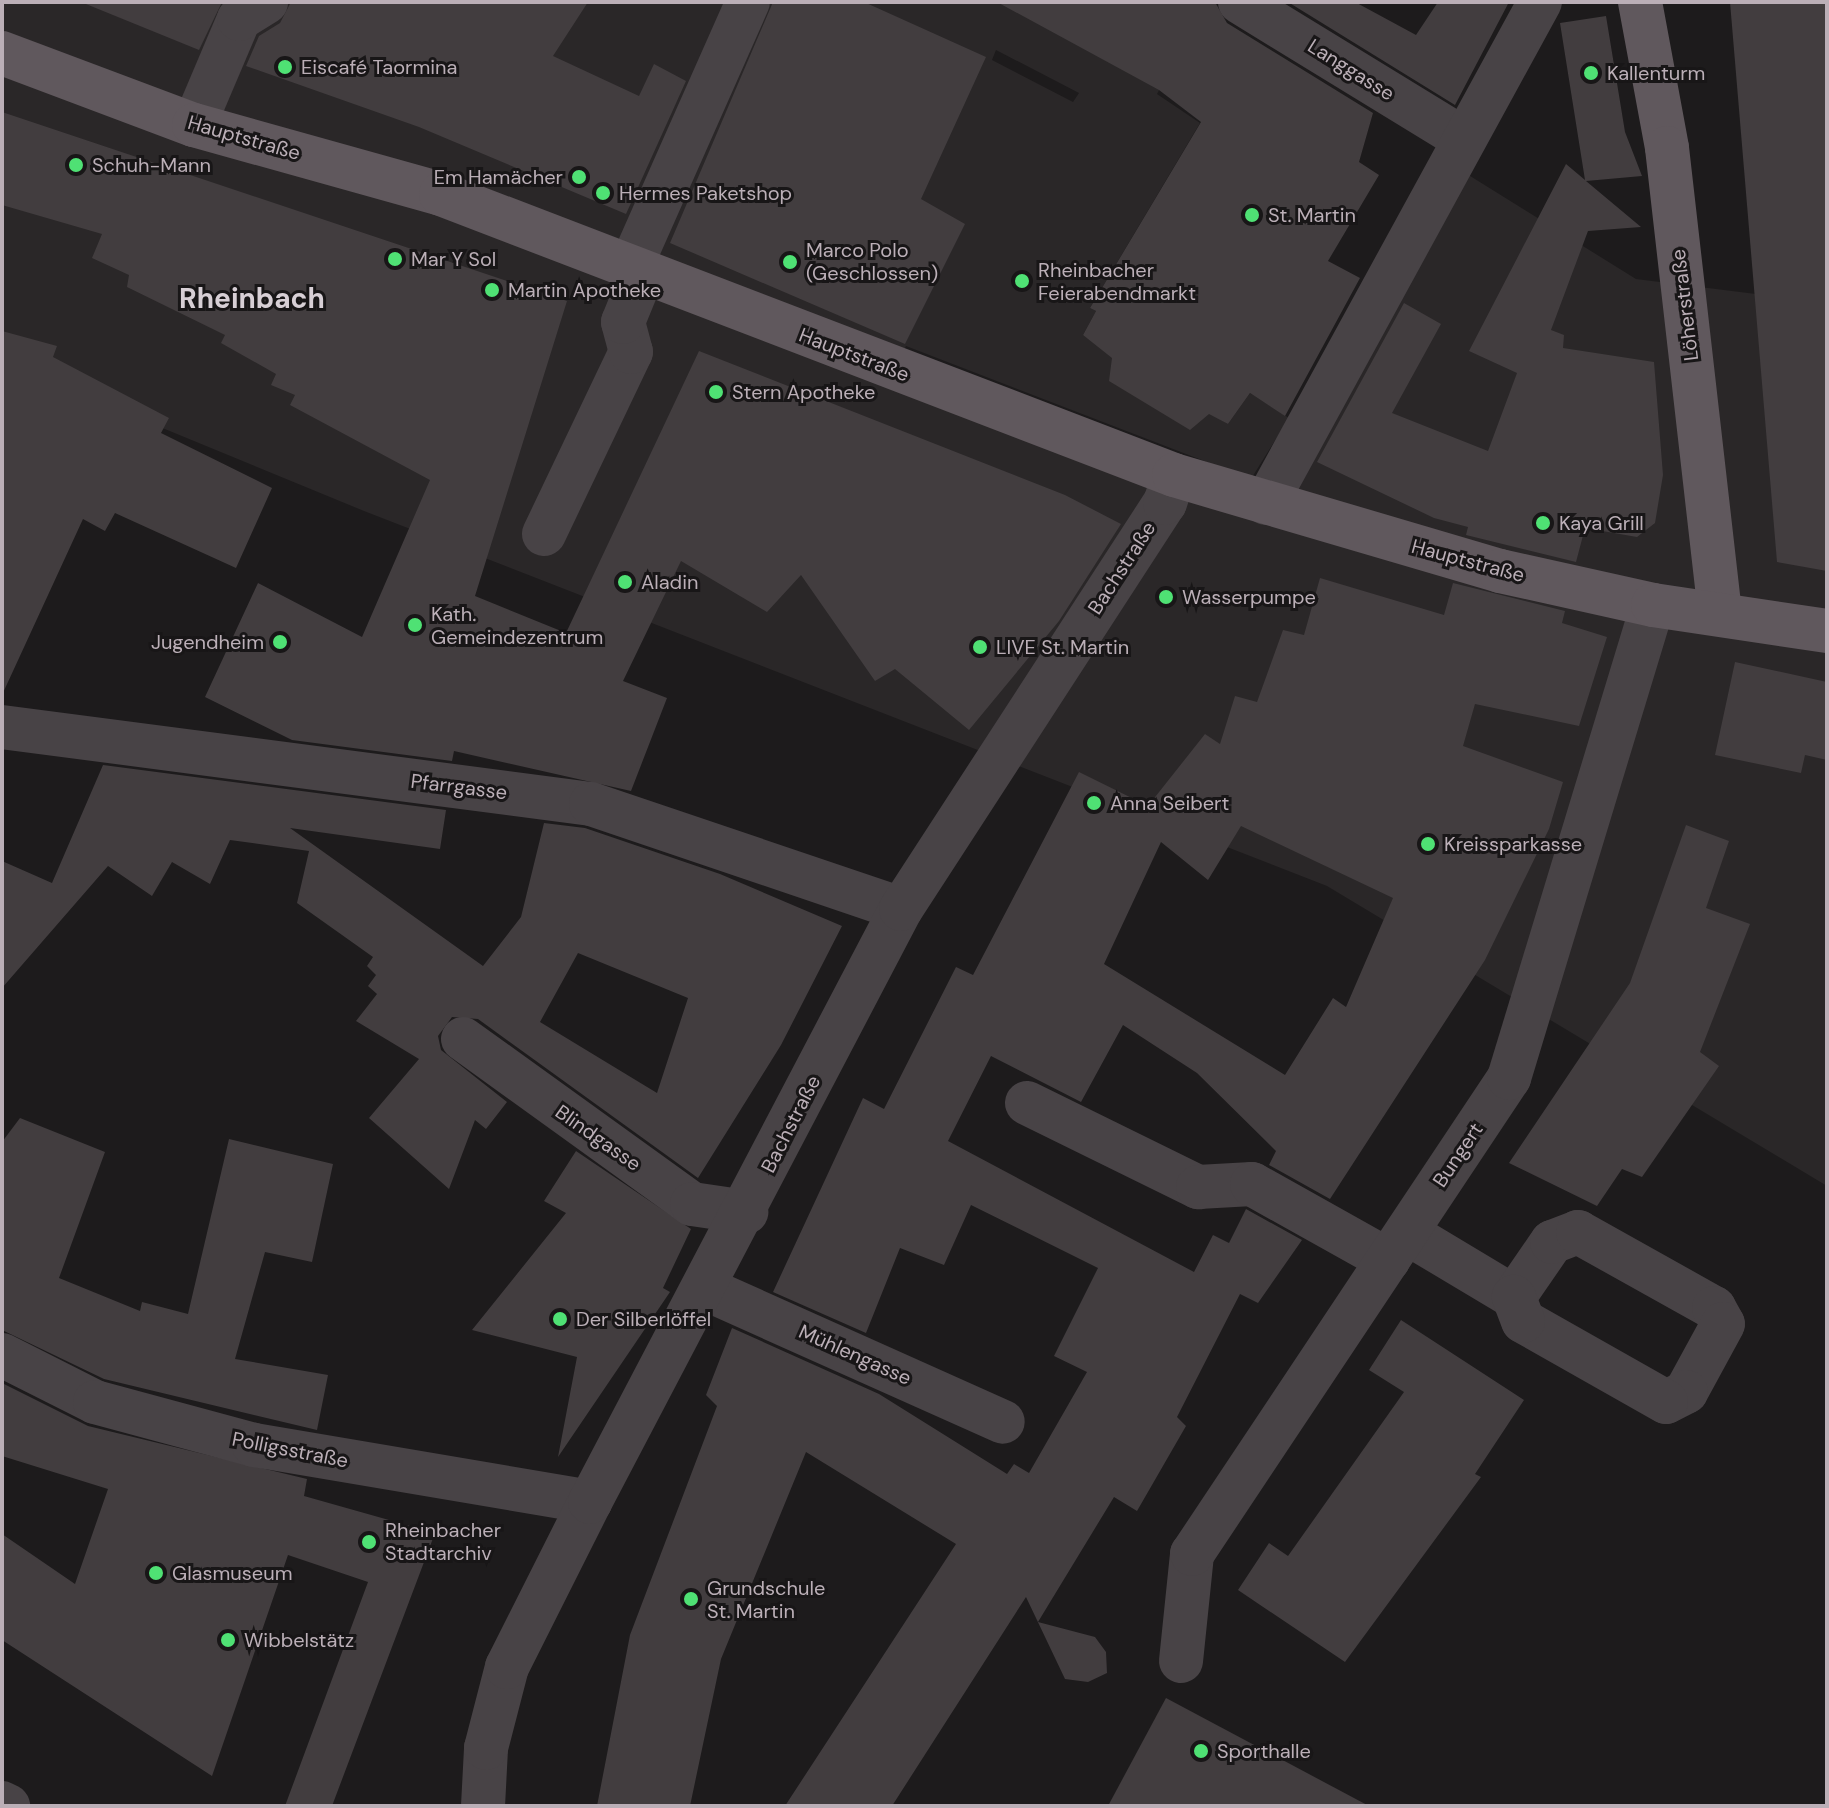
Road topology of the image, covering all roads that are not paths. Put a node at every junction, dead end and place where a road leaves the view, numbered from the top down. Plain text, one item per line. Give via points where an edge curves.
1 (266, 2) edge
2 (748, 2) edge
3 (1240, 2) edge
4 (1540, 2) edge
5 (1640, 2) edge
6 (2, 53) edge
7 (194, 125) junction
8 (1462, 138) junction
9 (636, 271) junction
10 (1174, 475) junction
11 (1266, 503) junction
12 (544, 534) dead end
13 (1653, 605) junction
14 (1720, 610) junction
15 (1827, 631) edge
16 (2, 727) edge
17 (901, 909) junction
18 (463, 1039) dead end
19 (1027, 1103) dead end
20 (746, 1212) junction
21 (1397, 1246) junction
22 (706, 1289) junction
23 (1514, 1297) junction
24 (2, 1355) edge
25 (1003, 1422) dead end
26 (590, 1502) junction
27 (1181, 1661) dead end
28 (2, 1803) edge
29 (8, 1806) edge
30 (483, 1806) edge

1 - 7 street via 239,19
2 - 9 street
3 - 8 street, Langgasse
4 - 8 street
5 - 14 main road, Löherstraße via 1667,148
6 - 7 main road, Hauptstraße
7 - 9 main road, Hauptstraße via 441,194
8 - 11 street
9 - 10 main road, Hauptstraße
9 - 12 street via 623,322 631,352
10 - 11 main road, Hauptstraße
10 - 17 street, Bachstraße via 1160,511
11 - 13 main road, Hauptstraße via 1500,571
13 - 14 main road, Hauptstraße
13 - 21 street, Bungert via 1509,1078
14 - 15 main road, Hauptstraße
16 - 17 street, Pfarrgasse via 104,728 591,804
17 - 20 street, Bachstraße
18 - 20 street, Blindgasse via 692,1204
19 - 21 street via 1198,1187 1252,1184
20 - 22 street, Bachstraße
21 - 23 street
21 - 27 street, Bungert via 1192,1554
22 - 25 street, Mühlengasse
22 - 26 street, Bachstraße
23 - 23 street via 1559,1235 1578,1232 1714,1308 1723,1324 1686,1392 1666,1402 1523,1321
24 - 26 street, Polligsstraße via 95,1402 254,1445
26 - 30 street, Bachstraße via 507,1667 486,1748
28 - 29 street

